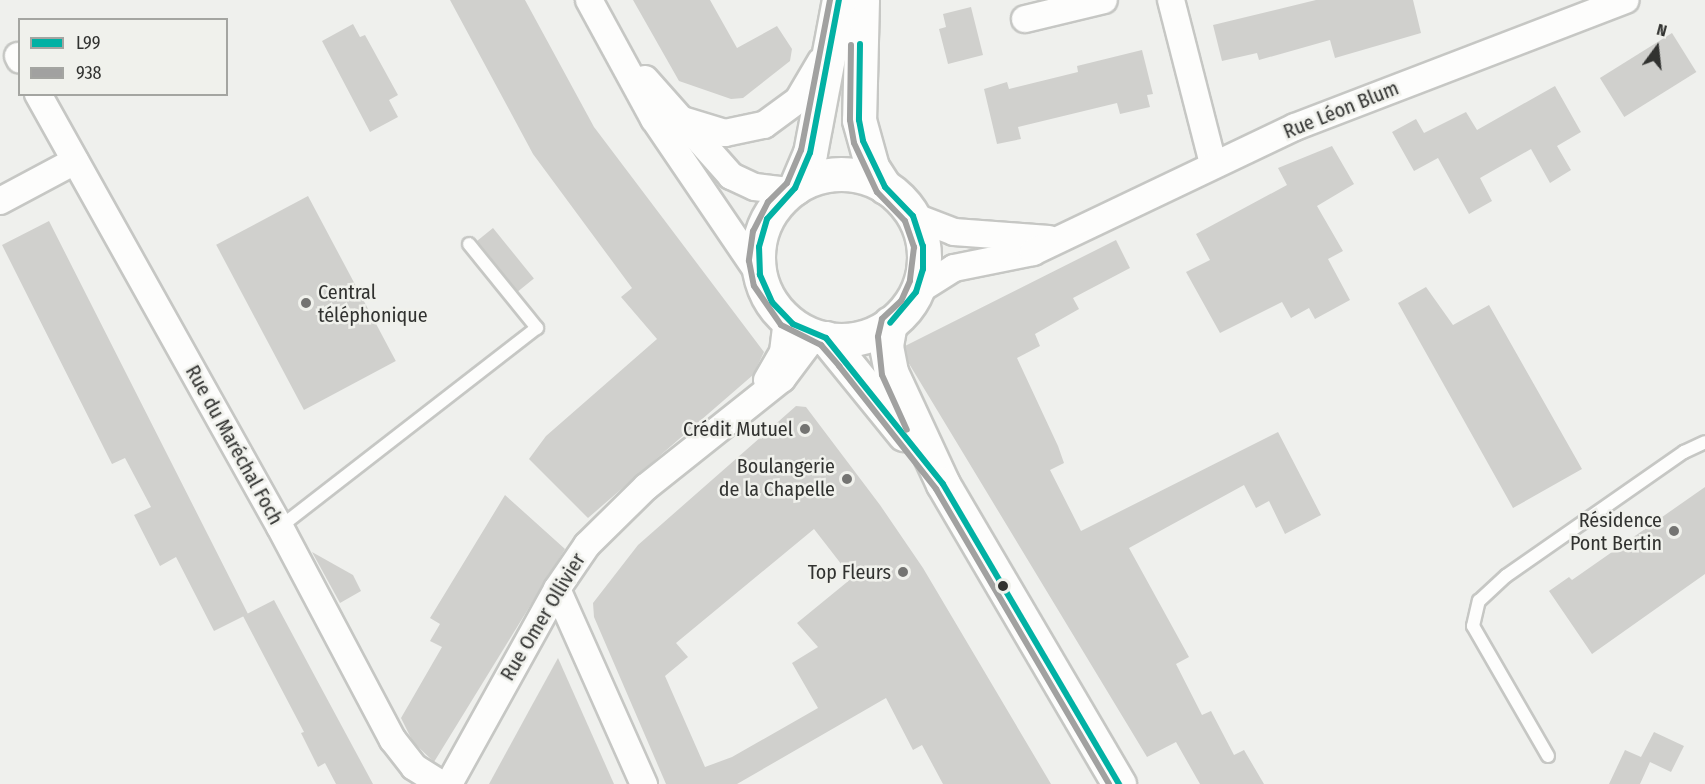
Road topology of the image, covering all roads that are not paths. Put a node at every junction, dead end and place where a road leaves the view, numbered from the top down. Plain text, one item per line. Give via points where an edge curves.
1 (589, 0) edge
2 (839, 0) edge
3 (862, 0) edge
4 (1104, 0) edge
5 (1171, 0) edge
6 (1625, 0) edge
7 (1025, 19) dead end
8 (829, 45) junction
9 (618, 48) junction
10 (40, 96) edge
11 (679, 119) junction
12 (75, 161) junction
13 (1213, 163) junction
14 (885, 187) junction
15 (792, 190) junction
16 (0, 201) edge
17 (913, 216) junction
18 (1064, 237) junction
19 (469, 244) dead end
20 (760, 275) junction
21 (916, 292) junction
22 (787, 319) junction
23 (890, 323) junction
24 (820, 337) junction
25 (750, 405) junction
26 (1705, 442) edge
27 (943, 484) junction
28 (280, 527) junction
29 (557, 589) junction
30 (1548, 756) dead end
31 (441, 784) edge
32 (449, 784) edge
33 (644, 784) edge
34 (1119, 784) edge

1 - 9 street
2 - 8 main road
3 - 14 main road via 859,120 873,167
4 - 7 street
5 - 13 street
6 - 13 street, Rue Léon Blum via 1295,127
8 - 11 street via 798,100 764,125 725,133
8 - 15 main road via 810,153
9 - 11 street
9 - 20 street via 654,119
10 - 12 street, Rue du Maréchal Foch
11 - 15 street via 731,176 755,187
12 - 16 street
12 - 28 street, Rue du Maréchal Foch
13 - 18 street, Rue Léon Blum
14 - 15 main road via 844,174 819,177
14 - 17 main road
15 - 20 main road via 764,226 759,247
17 - 18 street, Rue Léon Blum via 954,232 1036,240
17 - 21 main road via 924,253
18 - 21 street, Rue Léon Blum via 1022,256 954,268
19 - 28 lane via 537,328
20 - 22 main road via 772,302
21 - 23 main road
22 - 24 main road
22 - 25 street, Rue Omer Ollivier via 778,363
23 - 24 main road via 860,337
23 - 27 main road via 886,346 891,372
24 - 25 street, Rue Omer Ollivier via 782,379
24 - 27 main road
25 - 29 street, Rue Omer Ollivier via 621,508 586,546
26 - 30 lane via 1684,452 1506,576 1479,601 1473,626
27 - 34 main road
28 - 31 street, Rue du Maréchal Foch via 402,754
29 - 32 street, Rue Omer Ollivier
29 - 33 street

